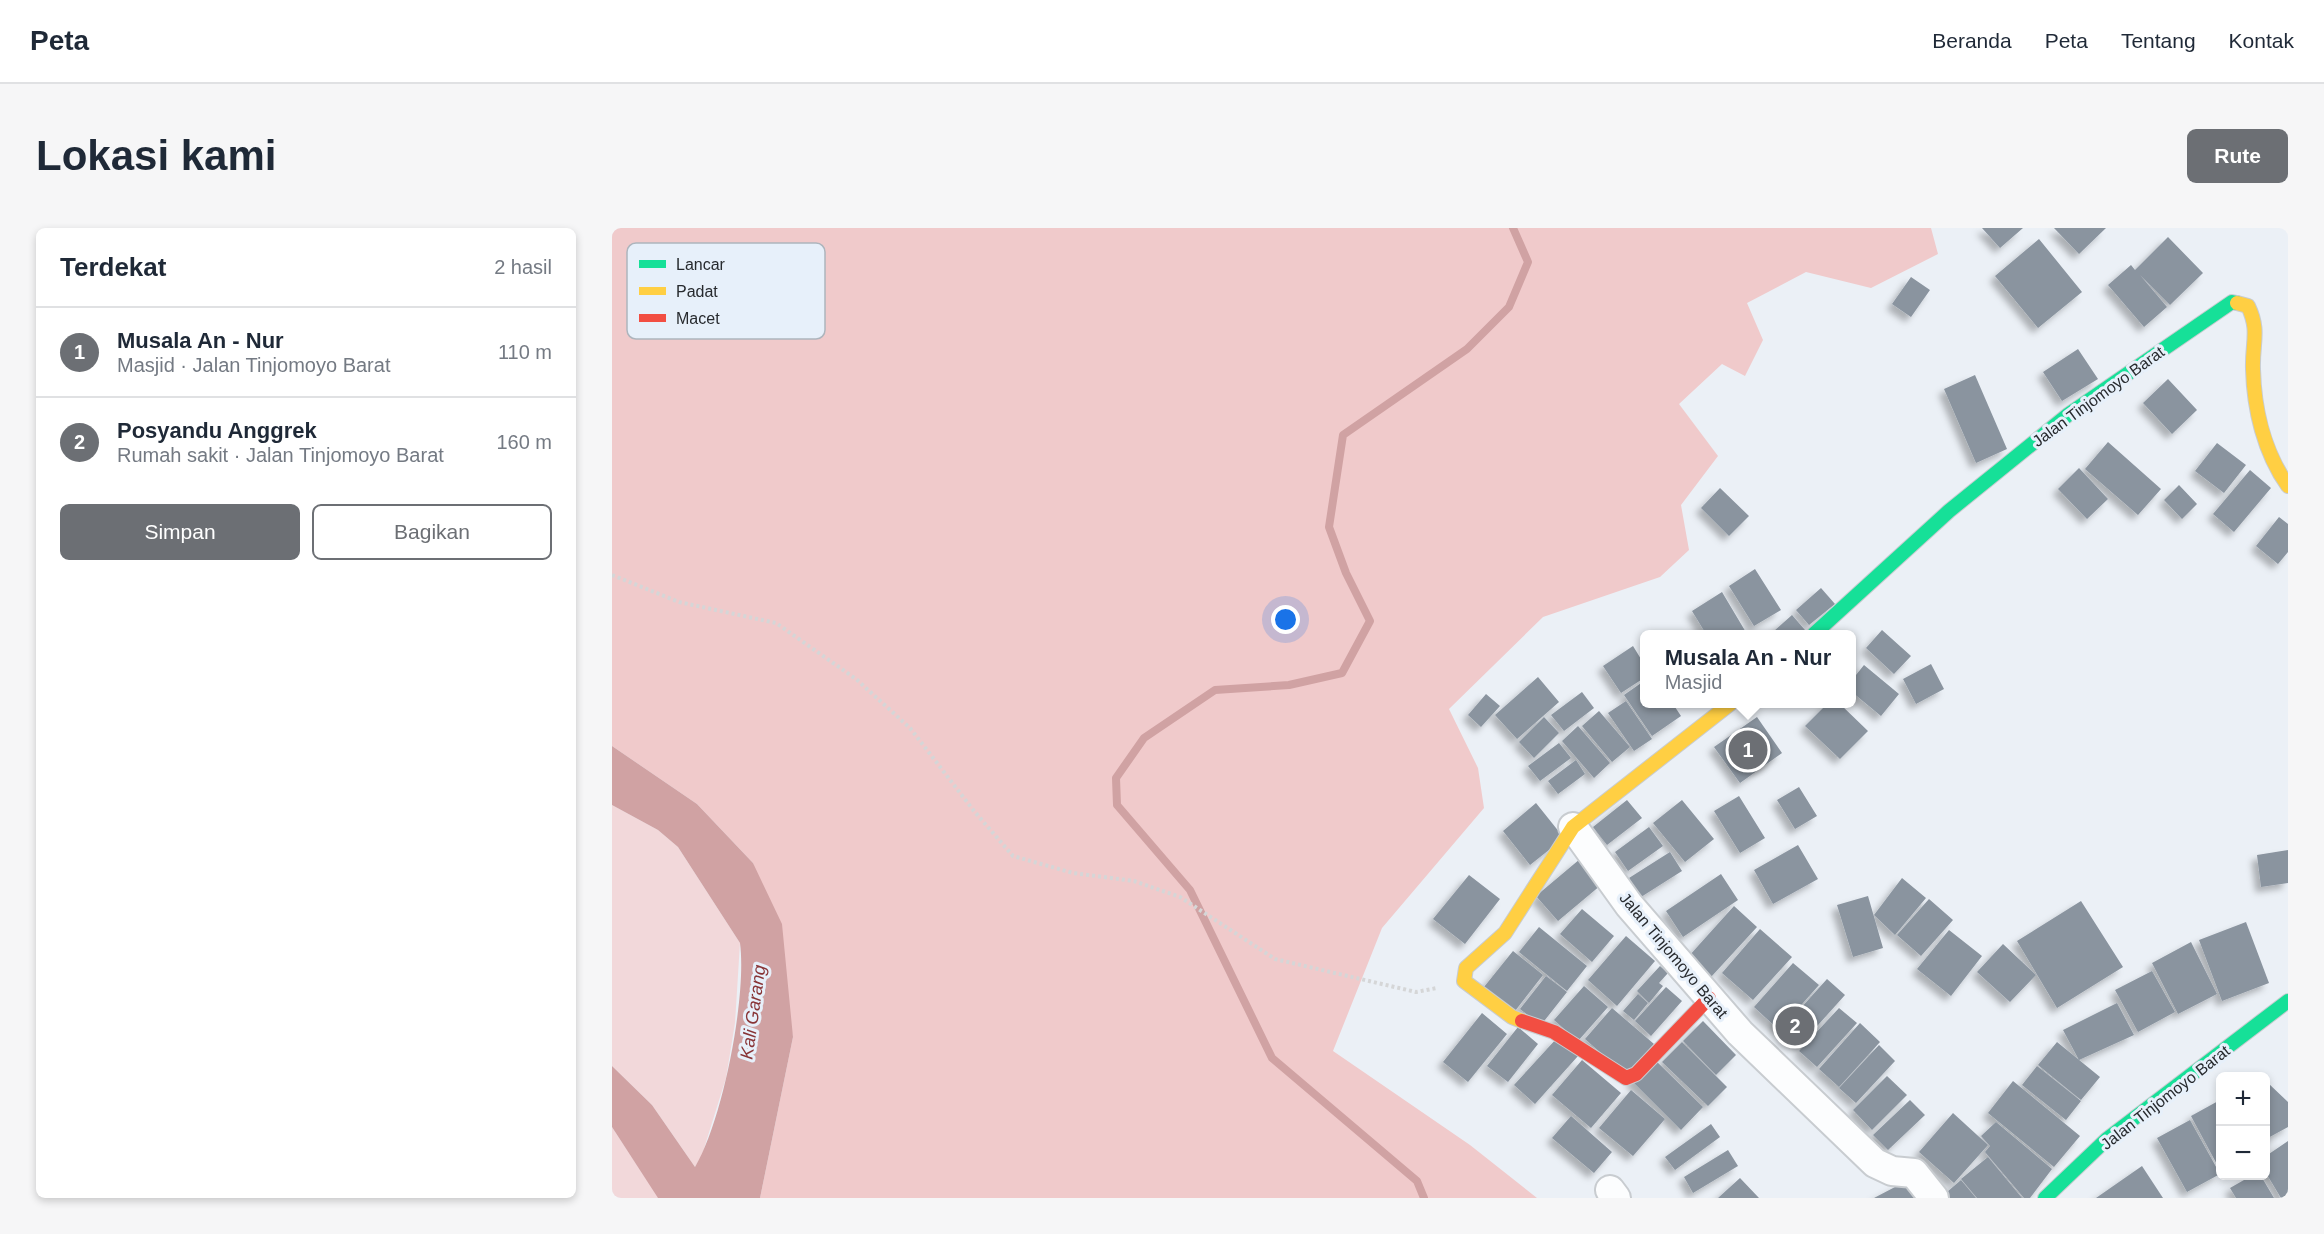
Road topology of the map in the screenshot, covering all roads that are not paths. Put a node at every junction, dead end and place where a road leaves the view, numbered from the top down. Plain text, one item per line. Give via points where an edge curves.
1 (2288, 486) edge
2 (1818, 630) edge
3 (1725, 708) edge
4 (1574, 827) junction
5 (1709, 998) junction
6 (2288, 1001) edge
7 (1934, 1198) edge
8 (2045, 1198) edge

1 - 2 street, Jalan Tinjomoyo Barat via 2276,469 2256,410 2256,322 2248,306 2232,302 2069,414 1949,511
3 - 4 street
4 - 5 street, Jalan Tinjomoyo Barat via 1629,905
4 - 5 street via 1505,933 1466,968 1464,981 1512,1017 1554,1032 1626,1078 1636,1074
5 - 7 street, Jalan Tinjomoyo Barat via 1875,1163 1892,1171 1914,1173
6 - 8 street, Jalan Tinjomoyo Barat via 2108,1139

